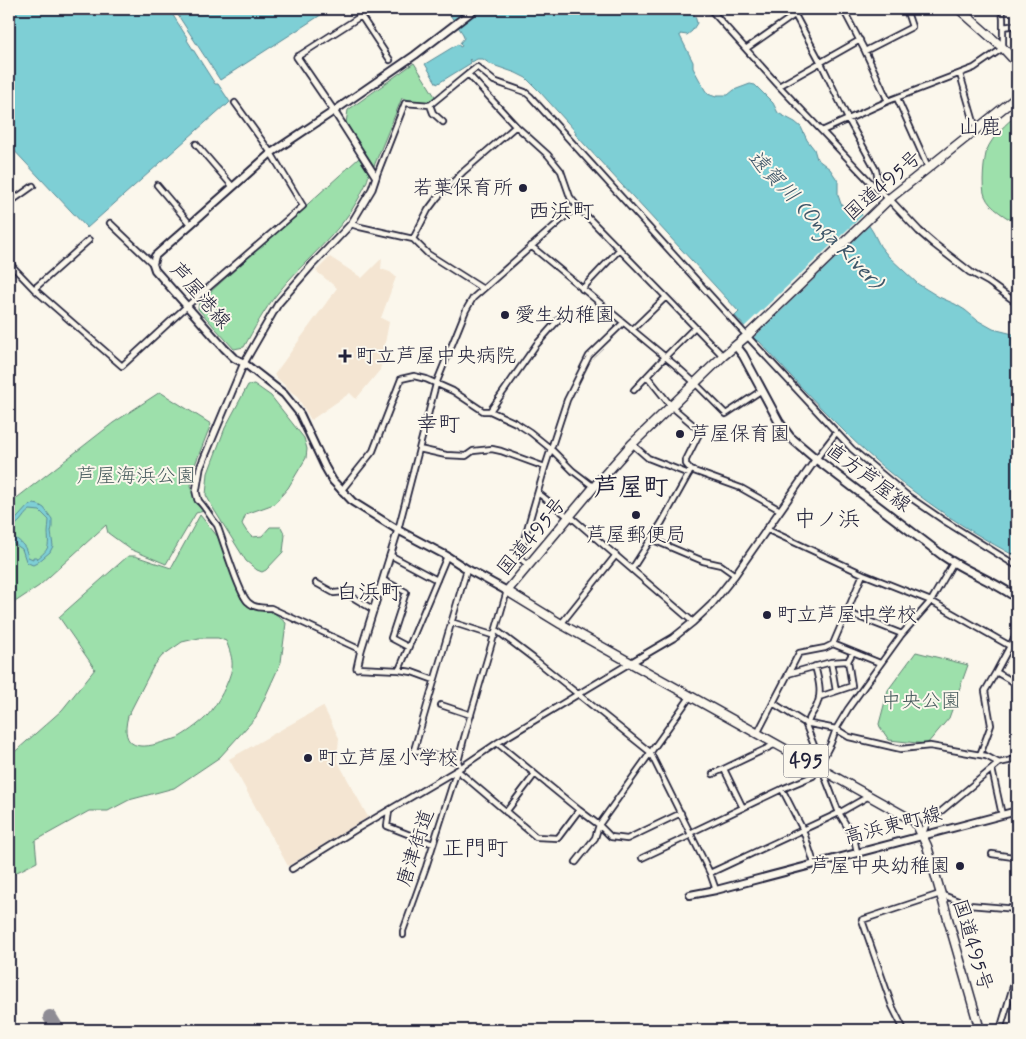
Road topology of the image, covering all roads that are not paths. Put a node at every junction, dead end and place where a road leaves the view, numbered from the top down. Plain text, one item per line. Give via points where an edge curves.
1 (475, 9) edge
2 (710, 9) edge
3 (793, 9) edge
4 (804, 9) edge
5 (843, 9) edge
6 (906, 9) edge
7 (959, 9) edge
8 (1002, 9) edge
9 (795, 15) junction
10 (1017, 25) edge
11 (1003, 27) junction
12 (860, 40) junction
13 (747, 48) junction
14 (1003, 48) junction
15 (865, 51) junction
16 (297, 57) joint
17 (390, 60) dead end
18 (821, 63) junction
19 (1017, 63) edge
20 (468, 74) junction
21 (960, 74) junction
22 (779, 86) junction
23 (1017, 97) edge
24 (897, 98) junction
25 (888, 101) junction
26 (235, 103) dead end
27 (430, 105) junction
28 (334, 111) junction
29 (848, 119) junction
30 (443, 122) dead end
31 (516, 126) junction
32 (976, 129) junction
33 (822, 131) junction
34 (196, 144) dead end
35 (271, 153) junction
36 (928, 167) junction
37 (376, 177) junction
38 (157, 185) dead end
39 (33, 186) dead end
40 (232, 187) junction
41 (881, 192) junction
42 (889, 199) junction
43 (9, 203) edge
44 (577, 206) junction
45 (110, 223) dead end
46 (190, 224) junction
47 (351, 224) junction
48 (413, 239) junction
49 (89, 240) dead end
50 (531, 246) junction
51 (619, 250) junction
52 (9, 260) edge
53 (152, 264) junction
54 (970, 272) joint
55 (34, 289) junction
56 (483, 289) junction
57 (582, 289) junction
58 (666, 297) junction
59 (1017, 302) edge
60 (187, 306) junction
61 (559, 319) dead end
62 (623, 322) junction
63 (695, 327) junction
64 (632, 330) junction
65 (747, 336) junction
66 (736, 346) junction
67 (723, 356) junction
68 (665, 357) junction
69 (244, 363) junction
70 (648, 376) junction
71 (695, 383) junction
72 (436, 384) junction
73 (634, 390) dead end
74 (762, 390) junction
75 (671, 406) junction
76 (490, 411) junction
77 (836, 433) junction
78 (632, 444) junction
79 (419, 449) junction
80 (551, 450) junction
81 (816, 459) junction
82 (545, 467) junction
83 (690, 472) junction
84 (594, 487) junction
85 (341, 491) junction
86 (538, 493) junction
87 (198, 500) joint
88 (780, 510) junction
89 (570, 516) junction
90 (766, 529) junction
91 (398, 530) junction
92 (652, 539) junction
93 (390, 555) junction
94 (616, 555) junction
95 (447, 556) junction
96 (954, 563) junction
97 (529, 566) junction
98 (1017, 566) edge
99 (467, 569) junction
100 (632, 569) junction
101 (863, 574) junction
102 (735, 575) junction
103 (383, 580) junction
104 (437, 580) junction
105 (316, 583) dead end
106 (507, 591) junction
107 (1017, 598) edge
108 (931, 601) junction
109 (374, 610) junction
110 (846, 612) junction
111 (451, 622) junction
112 (693, 622) junction
113 (561, 624) junction
114 (495, 633) junction
115 (1017, 633) edge
116 (902, 634) junction
117 (833, 644) junction
118 (1010, 646) junction
119 (408, 647) junction
120 (361, 650) junction
121 (1017, 650) edge
122 (852, 652) junction
123 (848, 661) junction
124 (632, 662) junction
125 (832, 662) junction
126 (880, 663) junction
127 (815, 666) junction
128 (356, 668) joint
129 (398, 670) junction
130 (996, 672) junction
131 (788, 674) junction
132 (434, 680) junction
133 (1017, 684) edge
134 (836, 691) junction
135 (578, 695) junction
136 (690, 696) junction
137 (819, 697) junction
138 (773, 703) junction
139 (441, 705) dead end
140 (471, 715) junction
141 (806, 723) junction
142 (836, 728) junction
143 (757, 734) junction
144 (497, 743) junction
145 (776, 744) junction
146 (650, 752) junction
147 (980, 755) junction
148 (1017, 759) edge
149 (458, 762) junction
150 (999, 763) junction
151 (820, 765) junction
152 (458, 769) junction
153 (724, 769) junction
154 (992, 769) junction
155 (828, 773) junction
156 (535, 774) junction
157 (713, 774) dead end
158 (782, 789) junction
159 (868, 796) junction
160 (743, 808) junction
161 (579, 810) junction
162 (389, 811) junction
163 (1017, 811) edge
164 (506, 812) junction
165 (681, 813) junction
166 (840, 813) junction
167 (1002, 815) junction
168 (599, 825) junction
169 (803, 830) junction
170 (690, 834) junction
171 (922, 836) junction
172 (433, 844) junction
173 (857, 852) junction
174 (992, 854) dead end
175 (642, 858) dead end
176 (1017, 861) edge
177 (576, 862) dead end
178 (814, 863) junction
179 (292, 869) dead end
180 (710, 873) junction
181 (716, 890) junction
182 (940, 894) junction
183 (690, 895) dead end
184 (1017, 909) edge
185 (403, 935) dead end
186 (1017, 973) edge
187 (904, 1030) edge
188 (980, 1030) edge
189 (1000, 1030) edge

1 - 28 main road, 芦屋港線
2 - 13 street
3 - 9 street
4 - 9 street
5 - 12 street
6 - 15 street via 912,27
7 - 14 highway
8 - 11 street
9 - 13 street
9 - 18 street
10 - 11 street
11 - 14 street
12 - 15 street
12 - 18 street
13 - 22 street
14 - 19 highway
14 - 21 street
15 - 25 street
16 - 17 street via 362,16
16 - 28 street
18 - 22 street
18 - 29 street
20 - 27 street
20 - 31 street
20 - 65 street via 478,67 494,81 530,96
21 - 24 street
21 - 32 street
22 - 33 street
23 - 32 highway, 国道495号
24 - 25 street
24 - 36 street
25 - 29 street
26 - 35 street
27 - 30 street
27 - 37 street via 404,103
28 - 35 main road, 芦屋港線
28 - 37 street
29 - 33 street
29 - 41 street via 876,170
31 - 44 street via 561,171 570,197
31 - 48 street via 437,198
32 - 36 highway, 国道495号
33 - 41 street
34 - 40 street
35 - 40 main road, 芦屋港線
35 - 60 street via 303,206
36 - 42 highway, 国道495号
37 - 47 street
38 - 46 street
39 - 43 street
40 - 46 main road, 芦屋港線
41 - 42 street
42 - 54 street via 919,231
42 - 65 highway, 国道495号
44 - 50 street
44 - 51 street
45 - 53 street
46 - 53 main road, 芦屋港線 via 154,256
47 - 48 street
47 - 69 street via 278,304
48 - 56 street via 428,254
49 - 55 street
50 - 56 street
50 - 57 street
51 - 57 street
51 - 58 street
52 - 55 street
53 - 60 main road, 芦屋港線
54 - 59 street
55 - 60 street via 122,366
56 - 72 street via 466,310
57 - 62 street
58 - 63 street
58 - 64 street
60 - 69 main road, 芦屋港線 via 224,348
61 - 76 street via 536,345
62 - 64 street
62 - 80 street via 589,356 567,400
63 - 67 street
63 - 68 street
64 - 68 street
65 - 66 highway, 国道495号
65 - 77 street
66 - 67 highway, 国道495号
66 - 74 main road, 直方芦屋線
67 - 71 highway, 国道495号
68 - 70 street
68 - 71 street
69 - 85 main road, 芦屋港線 via 294,405 324,467
69 - 87 street via 200,468
70 - 73 street
70 - 75 street
71 - 74 street via 726,414
71 - 75 highway, 国道495号
72 - 76 street via 454,391 483,411
72 - 79 street
72 - 85 street via 414,376 400,379 373,451
74 - 81 main road, 直方芦屋線 via 790,437
75 - 78 highway, 国道495号
75 - 83 street via 700,432 686,460
76 - 80 street via 516,423
77 - 81 street
77 - 98 street via 908,496
78 - 83 street via 648,458
78 - 84 highway, 国道495号
79 - 82 street via 466,456 473,452 501,450
79 - 91 street
80 - 82 street
80 - 84 street
81 - 88 street
81 - 96 main road, 直方芦屋線
82 - 86 street
83 - 88 street via 741,488
83 - 92 street
84 - 89 highway, 国道495号
85 - 91 main road, 芦屋港線
86 - 89 street
86 - 97 street via 519,556
87 - 120 street via 217,525 246,601 260,608 271,608
88 - 90 street
89 - 94 street
89 - 97 highway, 国道495号
90 - 101 street
90 - 102 street
91 - 93 street
91 - 95 main road, 芦屋港線
92 - 100 street
92 - 102 street via 703,561 721,564
93 - 103 street
93 - 104 street
94 - 100 street
94 - 113 street
95 - 99 main road, 芦屋港線
95 - 104 street
96 - 107 main road, 直方芦屋線
96 - 108 street
97 - 106 highway, 国道495号
99 - 106 main road, 芦屋港線
99 - 111 street
100 - 112 street
101 - 108 street
101 - 110 street
102 - 112 street
103 - 109 street
103 - 119 street via 406,592 391,638
104 - 119 street
105 - 109 street via 334,593 344,592
106 - 113 highway, 国道495号 / 495
106 - 114 street
108 - 116 street
108 - 118 street
109 - 120 street
110 - 116 street
110 - 117 street
111 - 114 street
111 - 132 street
112 - 124 street
113 - 124 highway, 国道495号 / 495
114 - 135 street via 533,658
114 - 140 street
115 - 118 street
116 - 126 street
117 - 122 street
117 - 131 street via 799,653
118 - 121 street
118 - 130 street
119 - 129 street
120 - 128 street
122 - 123 street
122 - 126 street
123 - 125 street
123 - 134 street via 852,686
124 - 135 street
124 - 136 highway, 国道495号 / 495
125 - 127 street
125 - 134 street
126 - 142 street
127 - 131 street
127 - 137 street via 820,684
128 - 129 street
129 - 132 street
130 - 133 street
130 - 147 street via 984,691 991,725
131 - 138 street
132 - 149 street via 414,750
134 - 137 street
135 - 144 street
135 - 146 street
136 - 143 highway, 国道495号 / 495
136 - 146 street
137 - 141 street
138 - 141 street
138 - 143 street
139 - 140 street
140 - 149 street
141 - 142 street
141 - 151 street
142 - 147 street via 849,737 901,749 930,746
142 - 151 street
143 - 145 highway, 国道495号 / 495
144 - 152 street
144 - 156 street
145 - 151 highway, 国道495号 / 495
145 - 153 street
146 - 165 street
146 - 168 street
147 - 150 street
148 - 150 street
149 - 152 street
150 - 154 street
151 - 155 highway, 国道495号 / 495
151 - 158 street via 813,776
152 - 162 street
152 - 164 street
152 - 172 street, 唐津街道
153 - 157 street
153 - 160 street
154 - 167 street
154 - 171 street via 927,824
155 - 159 highway, 国道495号 / 495
155 - 166 street via 825,777
156 - 161 street
156 - 164 street
158 - 160 street
158 - 169 street
159 - 166 street
159 - 171 highway, 国道495号 / 495 via 914,821
160 - 170 street
161 - 164 street via 558,838 536,837
161 - 168 street
162 - 172 street via 387,826
162 - 179 street
163 - 167 main road, 高浜東町線
165 - 168 street via 627,839 611,837
165 - 170 street
166 - 169 street
166 - 173 street via 854,838
167 - 171 main road, 高浜東町線
168 - 177 street via 595,838
169 - 178 street
169 - 180 street
170 - 175 street
170 - 180 street
171 - 173 main road, 高浜東町線
171 - 182 highway, 国道495号 / 495
172 - 185 street, 唐津街道
173 - 178 main road, 高浜東町線
174 - 176 street via 1013,857
178 - 181 main road, 高浜東町線
180 - 181 street
181 - 183 main road, 高浜東町線
182 - 184 street via 969,905
182 - 187 street via 862,920 892,1006
182 - 188 highway, 国道495号 / 495
186 - 189 street

